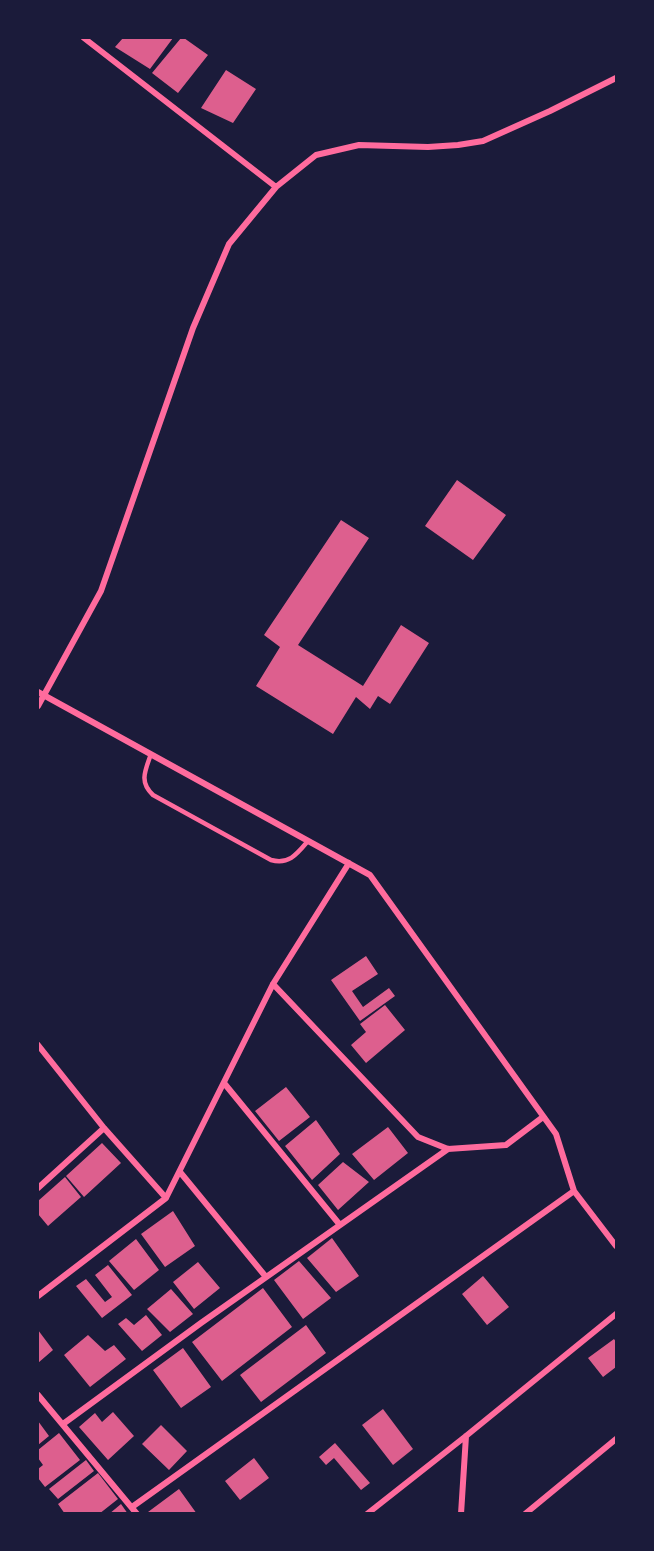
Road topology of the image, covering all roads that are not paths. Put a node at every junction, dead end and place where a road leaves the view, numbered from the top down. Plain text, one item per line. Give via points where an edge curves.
1 (84, 38) edge
2 (616, 78) edge
3 (276, 187) junction
4 (40, 694) edge
5 (38, 706) edge
6 (151, 754) junction
7 (308, 841) junction
8 (349, 863) junction
9 (273, 984) junction
10 (38, 1046) edge
11 (224, 1083) junction
12 (543, 1117) junction
13 (104, 1128) junction
14 (448, 1149) junction
15 (180, 1172) junction
16 (38, 1188) edge
17 (574, 1191) junction
18 (166, 1198) junction
19 (340, 1225) junction
20 (616, 1246) edge
21 (266, 1277) junction
22 (38, 1296) edge
23 (616, 1314) edge
24 (38, 1395) edge
25 (63, 1424) junction
26 (466, 1436) junction
27 (616, 1439) edge
28 (132, 1507) junction
29 (136, 1514) edge
30 (367, 1514) edge
31 (461, 1514) edge
32 (525, 1514) edge

1 - 3 street
2 - 3 street via 483,141 428,147 359,145 316,155
3 - 4 street via 229,244 193,328 100,591
4 - 5 street
4 - 6 street
6 - 7 street
6 - 7 lane via 144,783 163,801 271,860 293,858
7 - 8 street
8 - 9 street
8 - 12 street via 370,875
9 - 11 street
9 - 14 street via 418,1137
10 - 13 street
11 - 15 street
11 - 19 street
12 - 14 street via 506,1145
12 - 17 street via 556,1134
13 - 16 street
13 - 18 street
14 - 19 street
15 - 18 street
15 - 21 street
17 - 20 street
17 - 28 street
18 - 22 street
19 - 21 street
21 - 25 street
23 - 26 street
24 - 25 street
25 - 28 street
26 - 30 street
26 - 31 street
27 - 32 street
28 - 29 street

